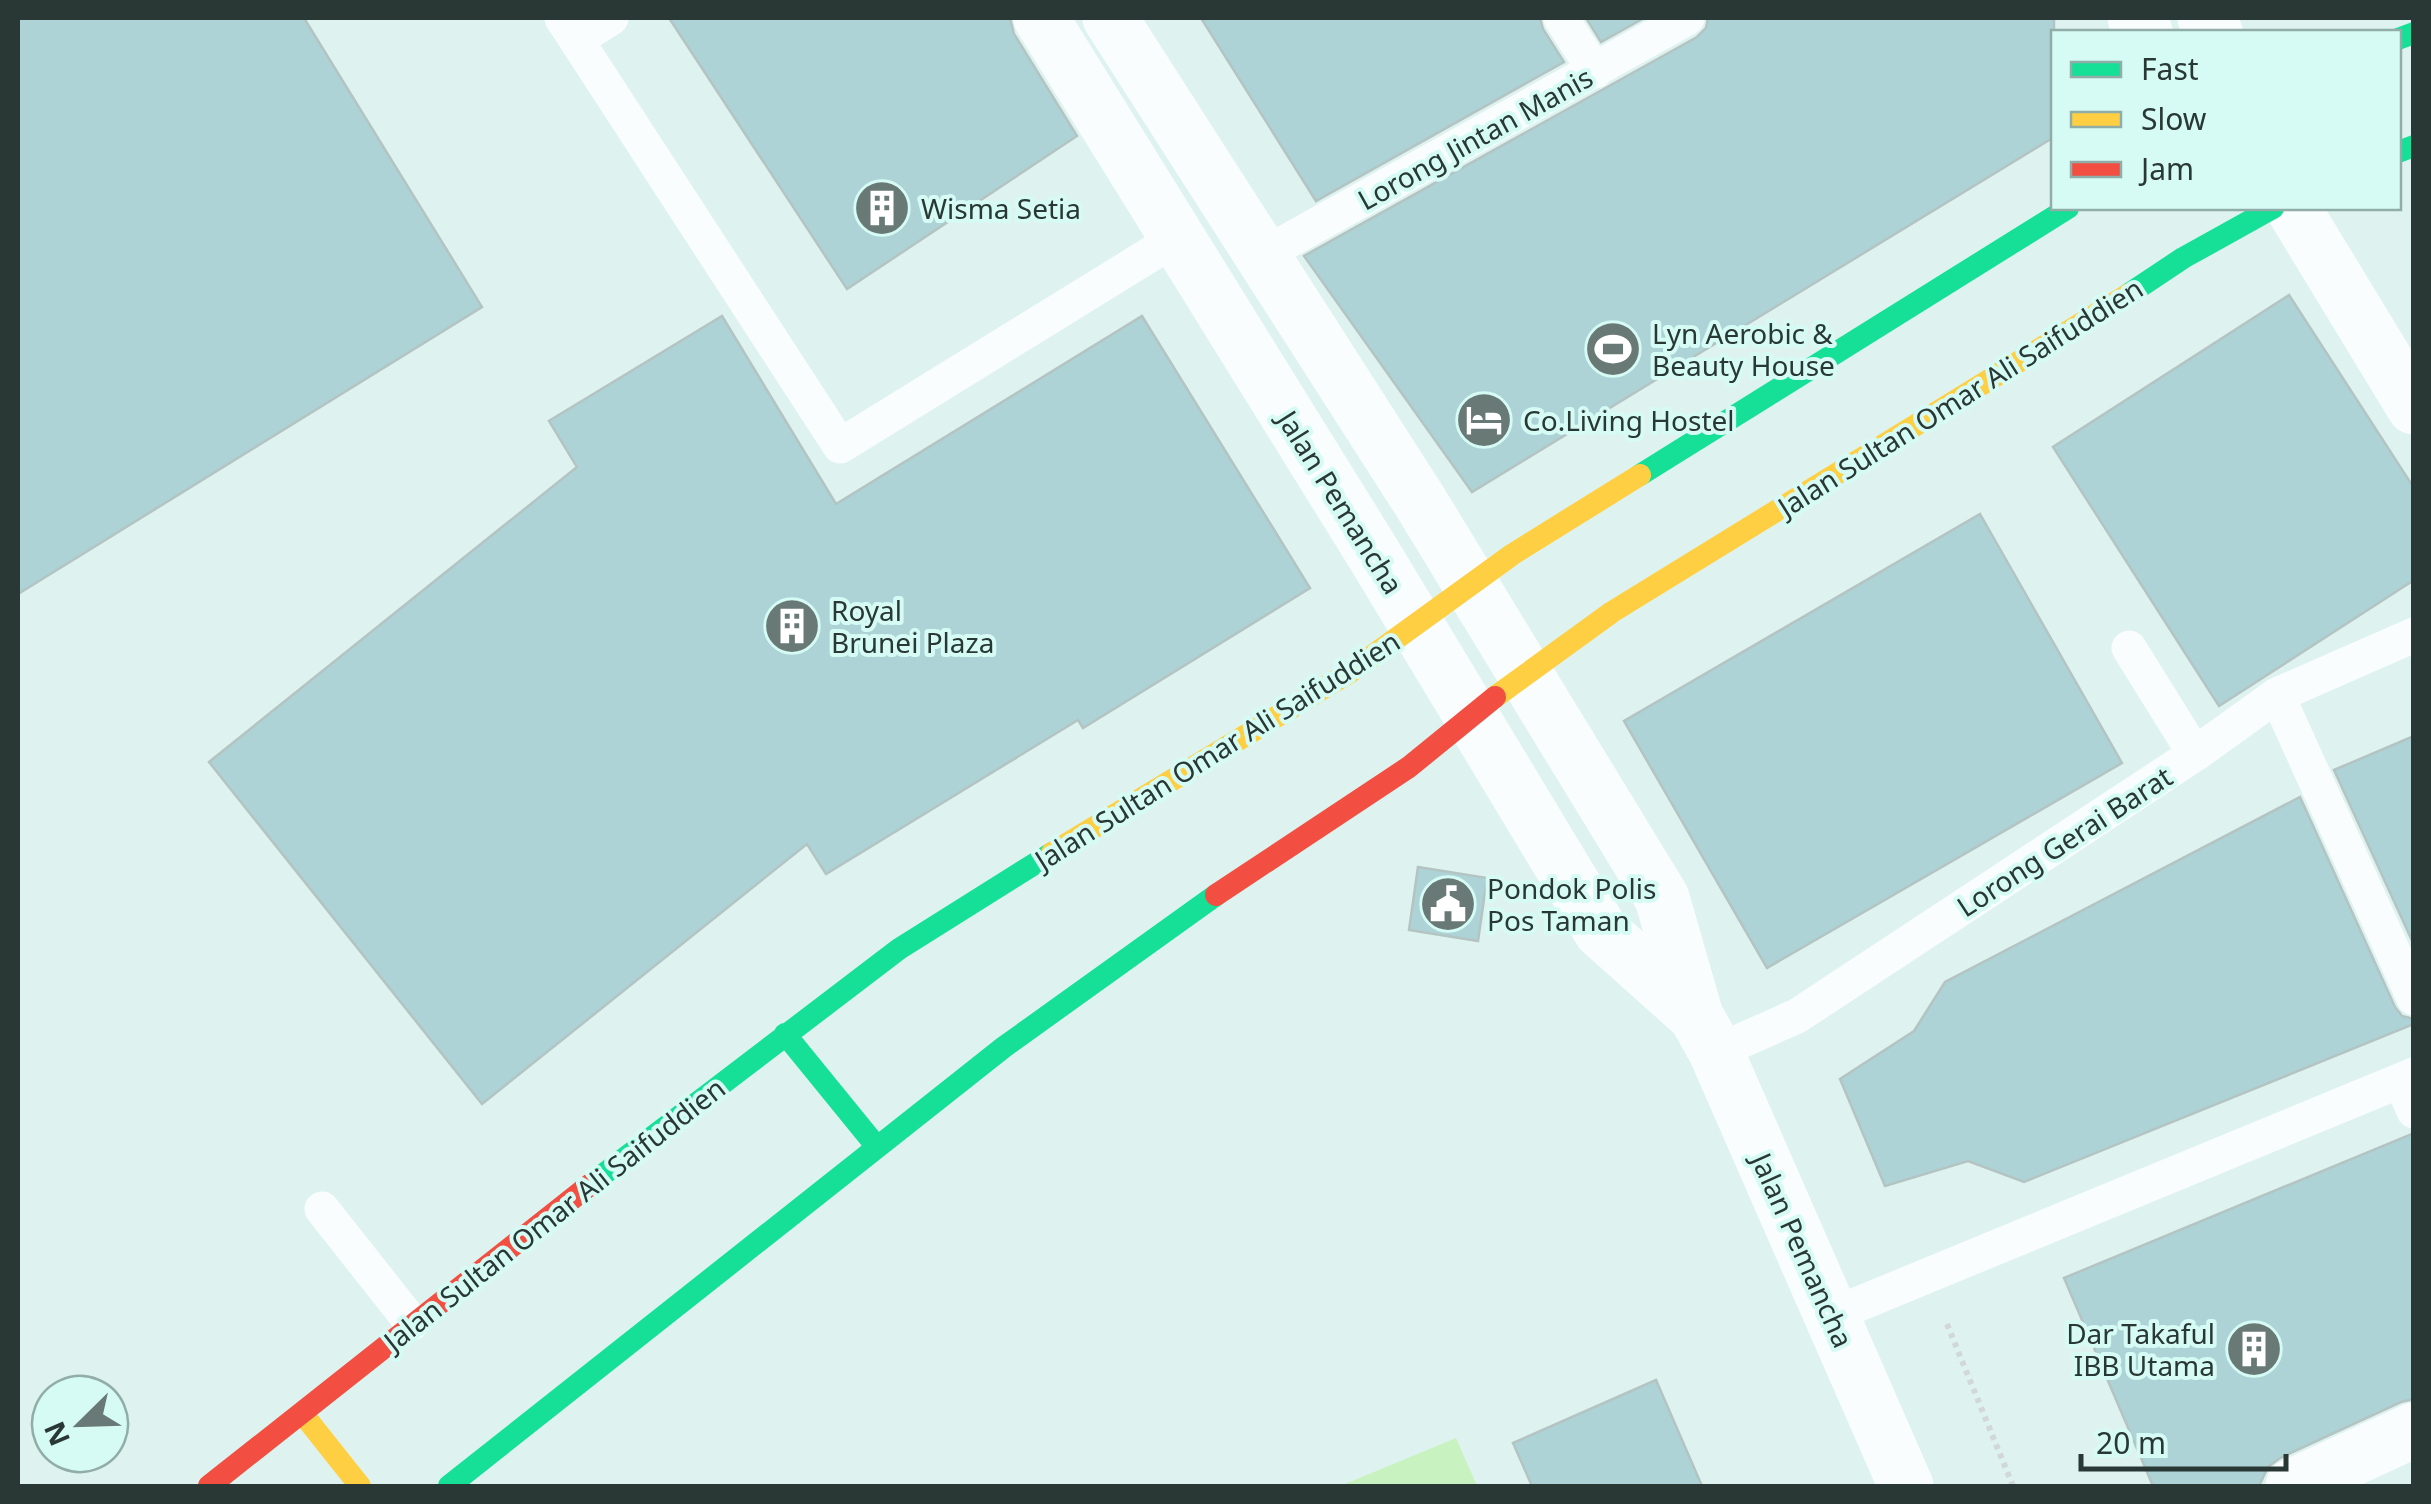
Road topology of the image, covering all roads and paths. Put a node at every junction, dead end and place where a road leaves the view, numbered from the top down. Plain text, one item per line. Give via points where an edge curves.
1 (611, 18) edge
2 (1041, 18) edge
3 (1110, 18) edge
4 (1560, 18) edge
5 (1687, 18) edge
6 (569, 29) edge
7 (1595, 72) junction
8 (2065, 210) edge
9 (2269, 210) edge
10 (2294, 210) edge
11 (1177, 238) junction
12 (1261, 256) junction
13 (2414, 407) edge
14 (1470, 585) junction
15 (1417, 626) junction
16 (2414, 635) edge
17 (2130, 648) dead end
18 (1526, 672) junction
19 (2277, 694) junction
20 (1470, 719) junction
21 (2195, 754) junction
22 (2414, 998) edge
23 (785, 1034) junction
24 (1706, 1034) junction
25 (2409, 1089) edge
26 (877, 1147) junction
27 (322, 1209) dead end
28 (1927, 1276) junction
29 (1832, 1316) junction
30 (412, 1323) junction
31 (302, 1413) junction
32 (2414, 1430) edge
33 (210, 1486) edge
34 (360, 1486) edge
35 (449, 1486) edge
36 (1906, 1486) edge
37 (2013, 1486) edge
38 (2293, 1486) edge

1 - 6 lane
2 - 11 street, Jalan Pemancha
3 - 12 street, Jalan Pemancha
4 - 7 lane
5 - 7 lane, Lorong Jintan Manis
6 - 11 lane via 840,446
7 - 12 lane, Lorong Jintan Manis
8 - 14 main road, Jalan Sultan Omar Ali Saifuddien
9 - 18 main road, Jalan Sultan Omar Ali Saifuddien via 1692,562
10 - 13 street
11 - 15 street, Jalan Pemancha
12 - 14 street, Jalan Pemancha
14 - 15 main road, Jalan Sultan Omar Ali Saifuddien
14 - 18 street, Jalan Pemancha
15 - 20 street, Jalan Pemancha
15 - 23 main road, Jalan Sultan Omar Ali Saifuddien via 914,940
16 - 19 lane, Lorong Gerai Barat
17 - 21 lane
18 - 20 main road, Jalan Sultan Omar Ali Saifuddien
18 - 24 street, Jalan Pemancha via 1662,898
19 - 21 lane, Lorong Gerai Barat
19 - 22 lane
20 - 24 street, Jalan Pemancha via 1601,931
20 - 26 main road, Jalan Sultan Omar Ali Saifuddien via 1409,768 1165,929
21 - 24 lane, Lorong Gerai Barat via 1797,1016
23 - 26 main road
23 - 30 main road, Jalan Sultan Omar Ali Saifuddien
24 - 29 street, Jalan Pemancha
25 - 28 lane
26 - 35 main road, Jalan Sultan Omar Ali Saifuddien
27 - 30 lane
28 - 29 lane
28 - 37 path
29 - 36 street, Jalan Pemancha
30 - 31 main road, Jalan Sultan Omar Ali Saifuddien
31 - 33 main road, Jalan Sultan Omar Ali Saifuddien
31 - 34 main road
32 - 38 street

